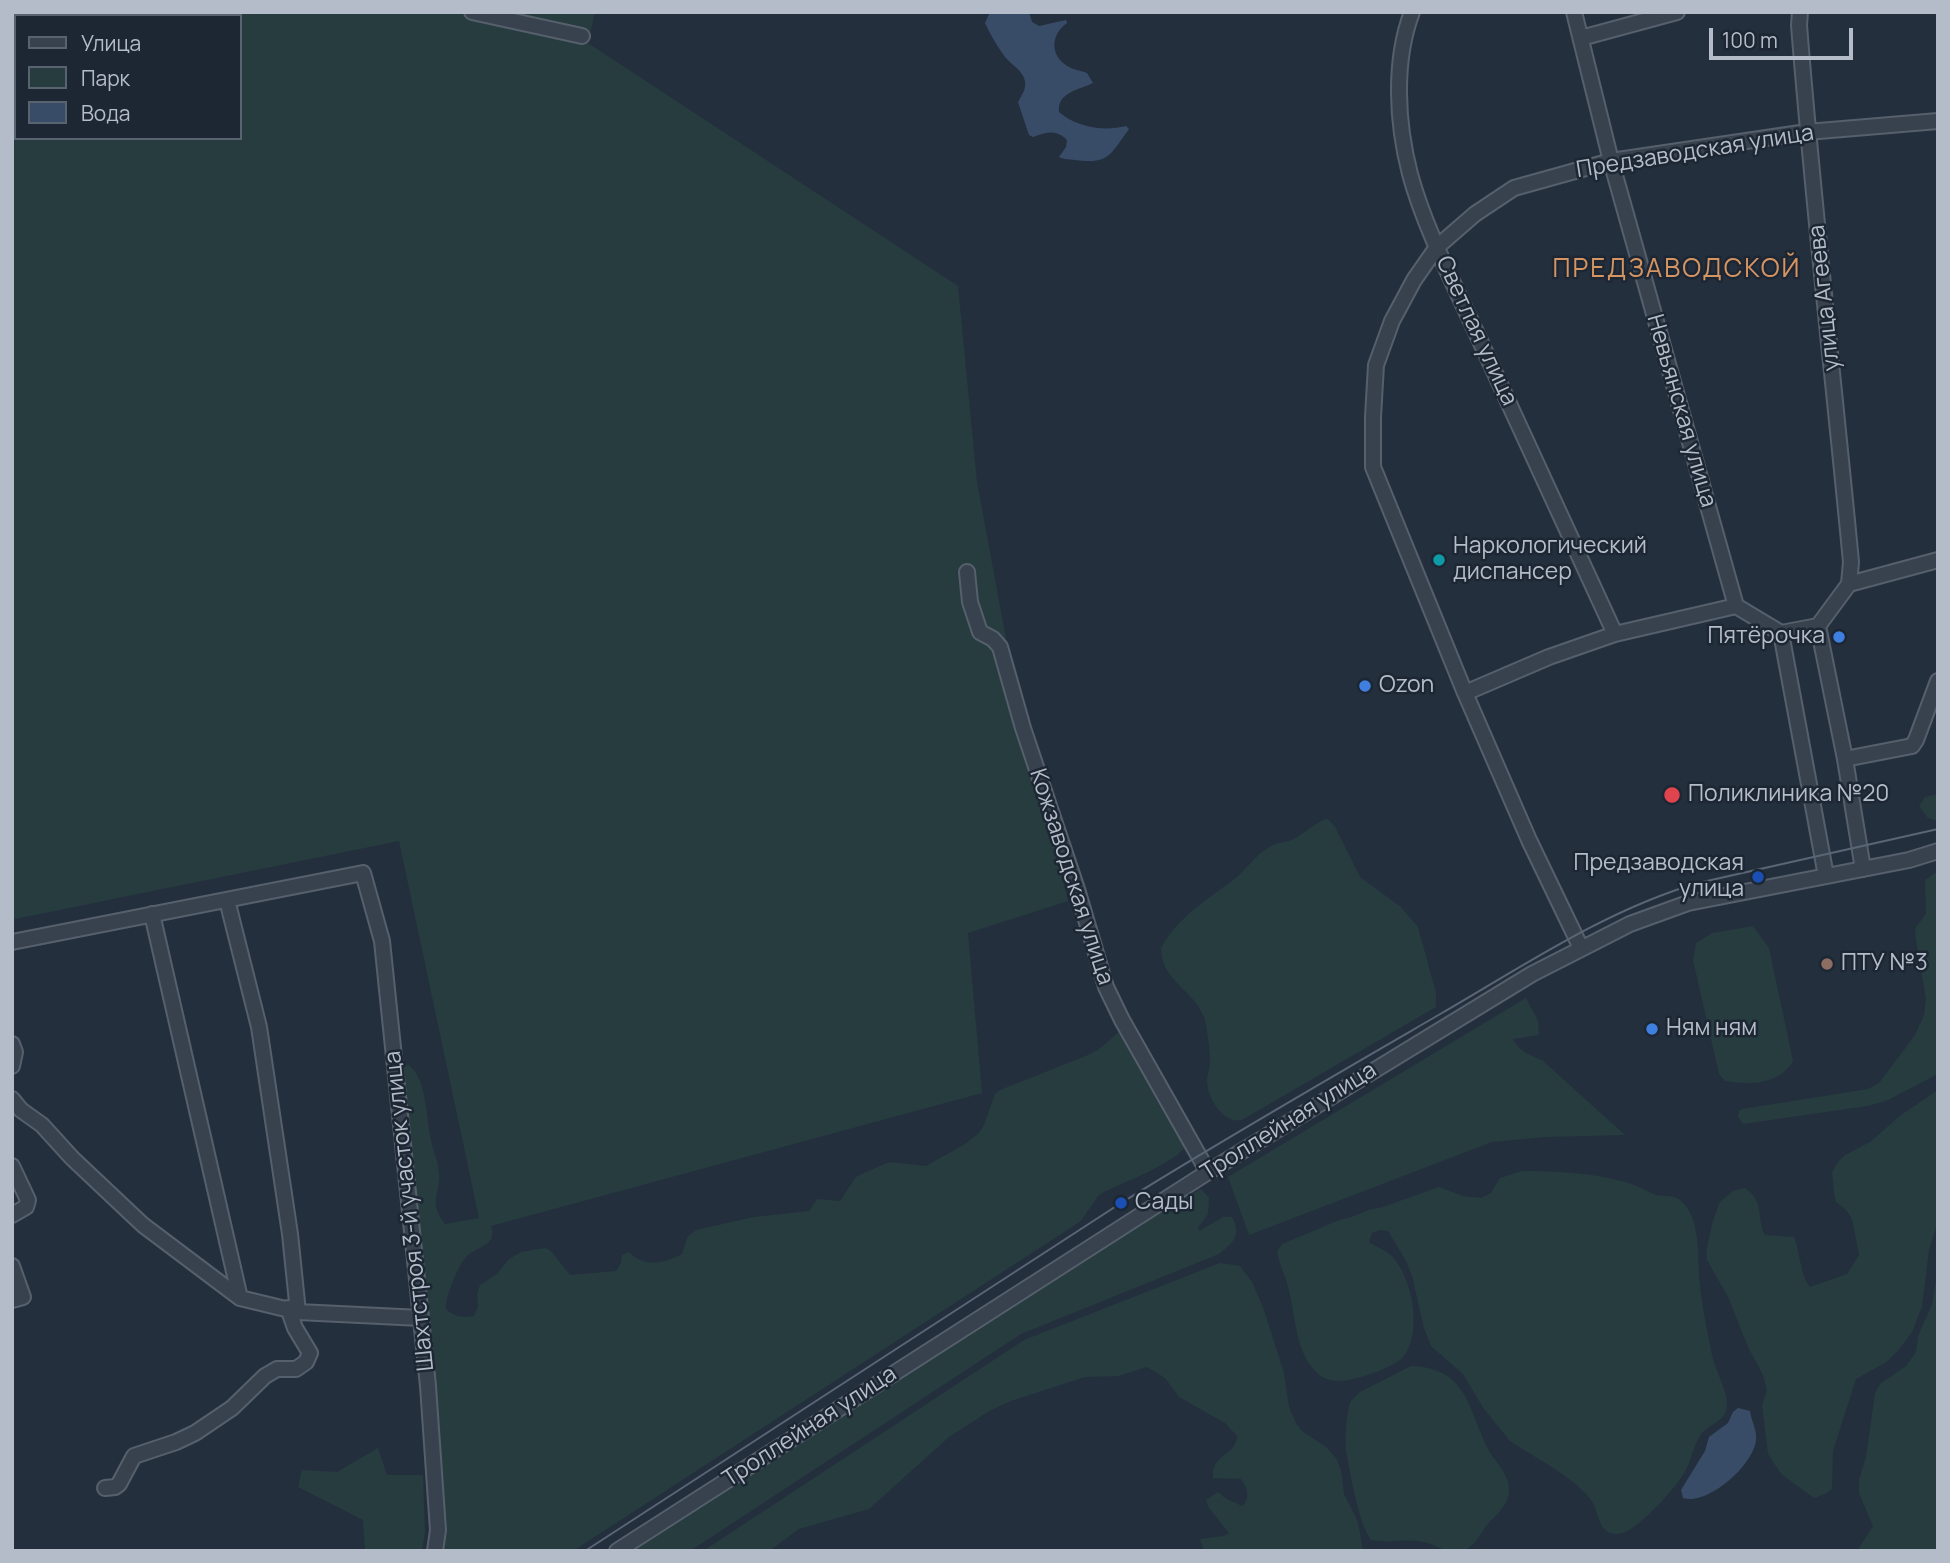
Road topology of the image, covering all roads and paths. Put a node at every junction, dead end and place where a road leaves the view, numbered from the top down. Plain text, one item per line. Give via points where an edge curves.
1 (472, 12) edge
2 (1412, 12) edge
3 (1574, 12) edge
4 (1677, 12) edge
5 (1800, 12) edge
6 (582, 36) dead end
7 (1581, 38) junction
8 (1938, 121) edge
9 (1807, 132) junction
10 (1611, 161) junction
11 (1437, 247) junction
12 (1938, 560) edge
13 (967, 572) dead end
14 (1849, 584) junction
15 (1736, 606) junction
16 (1818, 626) junction
17 (1781, 633) junction
18 (1615, 634) junction
19 (1938, 681) edge
20 (1465, 693) junction
21 (1845, 759) junction
22 (1938, 851) edge
23 (1863, 869) junction
24 (1826, 876) junction
25 (227, 900) junction
26 (152, 914) junction
27 (12, 942) edge
28 (1581, 948) junction
29 (12, 1044) edge
30 (12, 1066) edge
31 (12, 1100) edge
32 (12, 1166) edge
33 (1208, 1172) junction
34 (12, 1215) edge
35 (12, 1266) edge
36 (240, 1298) junction
37 (12, 1300) edge
38 (293, 1310) junction
39 (421, 1318) junction
40 (106, 1488) dead end
41 (435, 1551) edge
42 (617, 1551) edge

1 - 6 street
2 - 11 street, Светлая улица via 1400,73 1401,125 1410,175
3 - 7 street, Невьянская улица
4 - 7 street
5 - 9 street, улица Агеева
7 - 10 street, Невьянская улица
8 - 9 street, Предзаводская улица
9 - 10 street, Предзаводская улица
9 - 14 street, улица Агеева via 1850,550
10 - 11 street, Предзаводская улица via 1514,188
10 - 15 street, Невьянская улица
11 - 18 street, Светлая улица
11 - 20 street, Предзаводская улица via 1392,321 1376,365 1373,467
12 - 14 street
13 - 33 street, Кожзаводская улица via 980,632 1000,648 1110,998
14 - 16 street
15 - 17 street
15 - 18 street
16 - 17 street
16 - 21 street
17 - 24 street
18 - 20 street
19 - 21 street via 1912,746
20 - 28 street, Предзаводская улица
21 - 23 street
22 - 23 street, Троллейная улица
23 - 24 street, Троллейная улица
24 - 28 street, Троллейная улица via 1688,903
25 - 26 street
25 - 38 street via 258,1027 290,1234
25 - 39 street, Шахтстроя 3-й участок улица via 363,873 382,941
26 - 27 street
26 - 36 street
28 - 33 street, Троллейная улица
29 - 30 street
31 - 36 street via 136,1219
32 - 34 street via 28,1200 26,1207
33 - 42 street, Троллейная улица
35 - 37 street via 23,1297
36 - 38 street
38 - 39 street
38 - 40 street via 295,1328 310,1353 306,1362 265,1376 232,1408 195,1433 134,1456 119,1484
39 - 41 street, Шахтстроя 3-й участок улица via 438,1530

